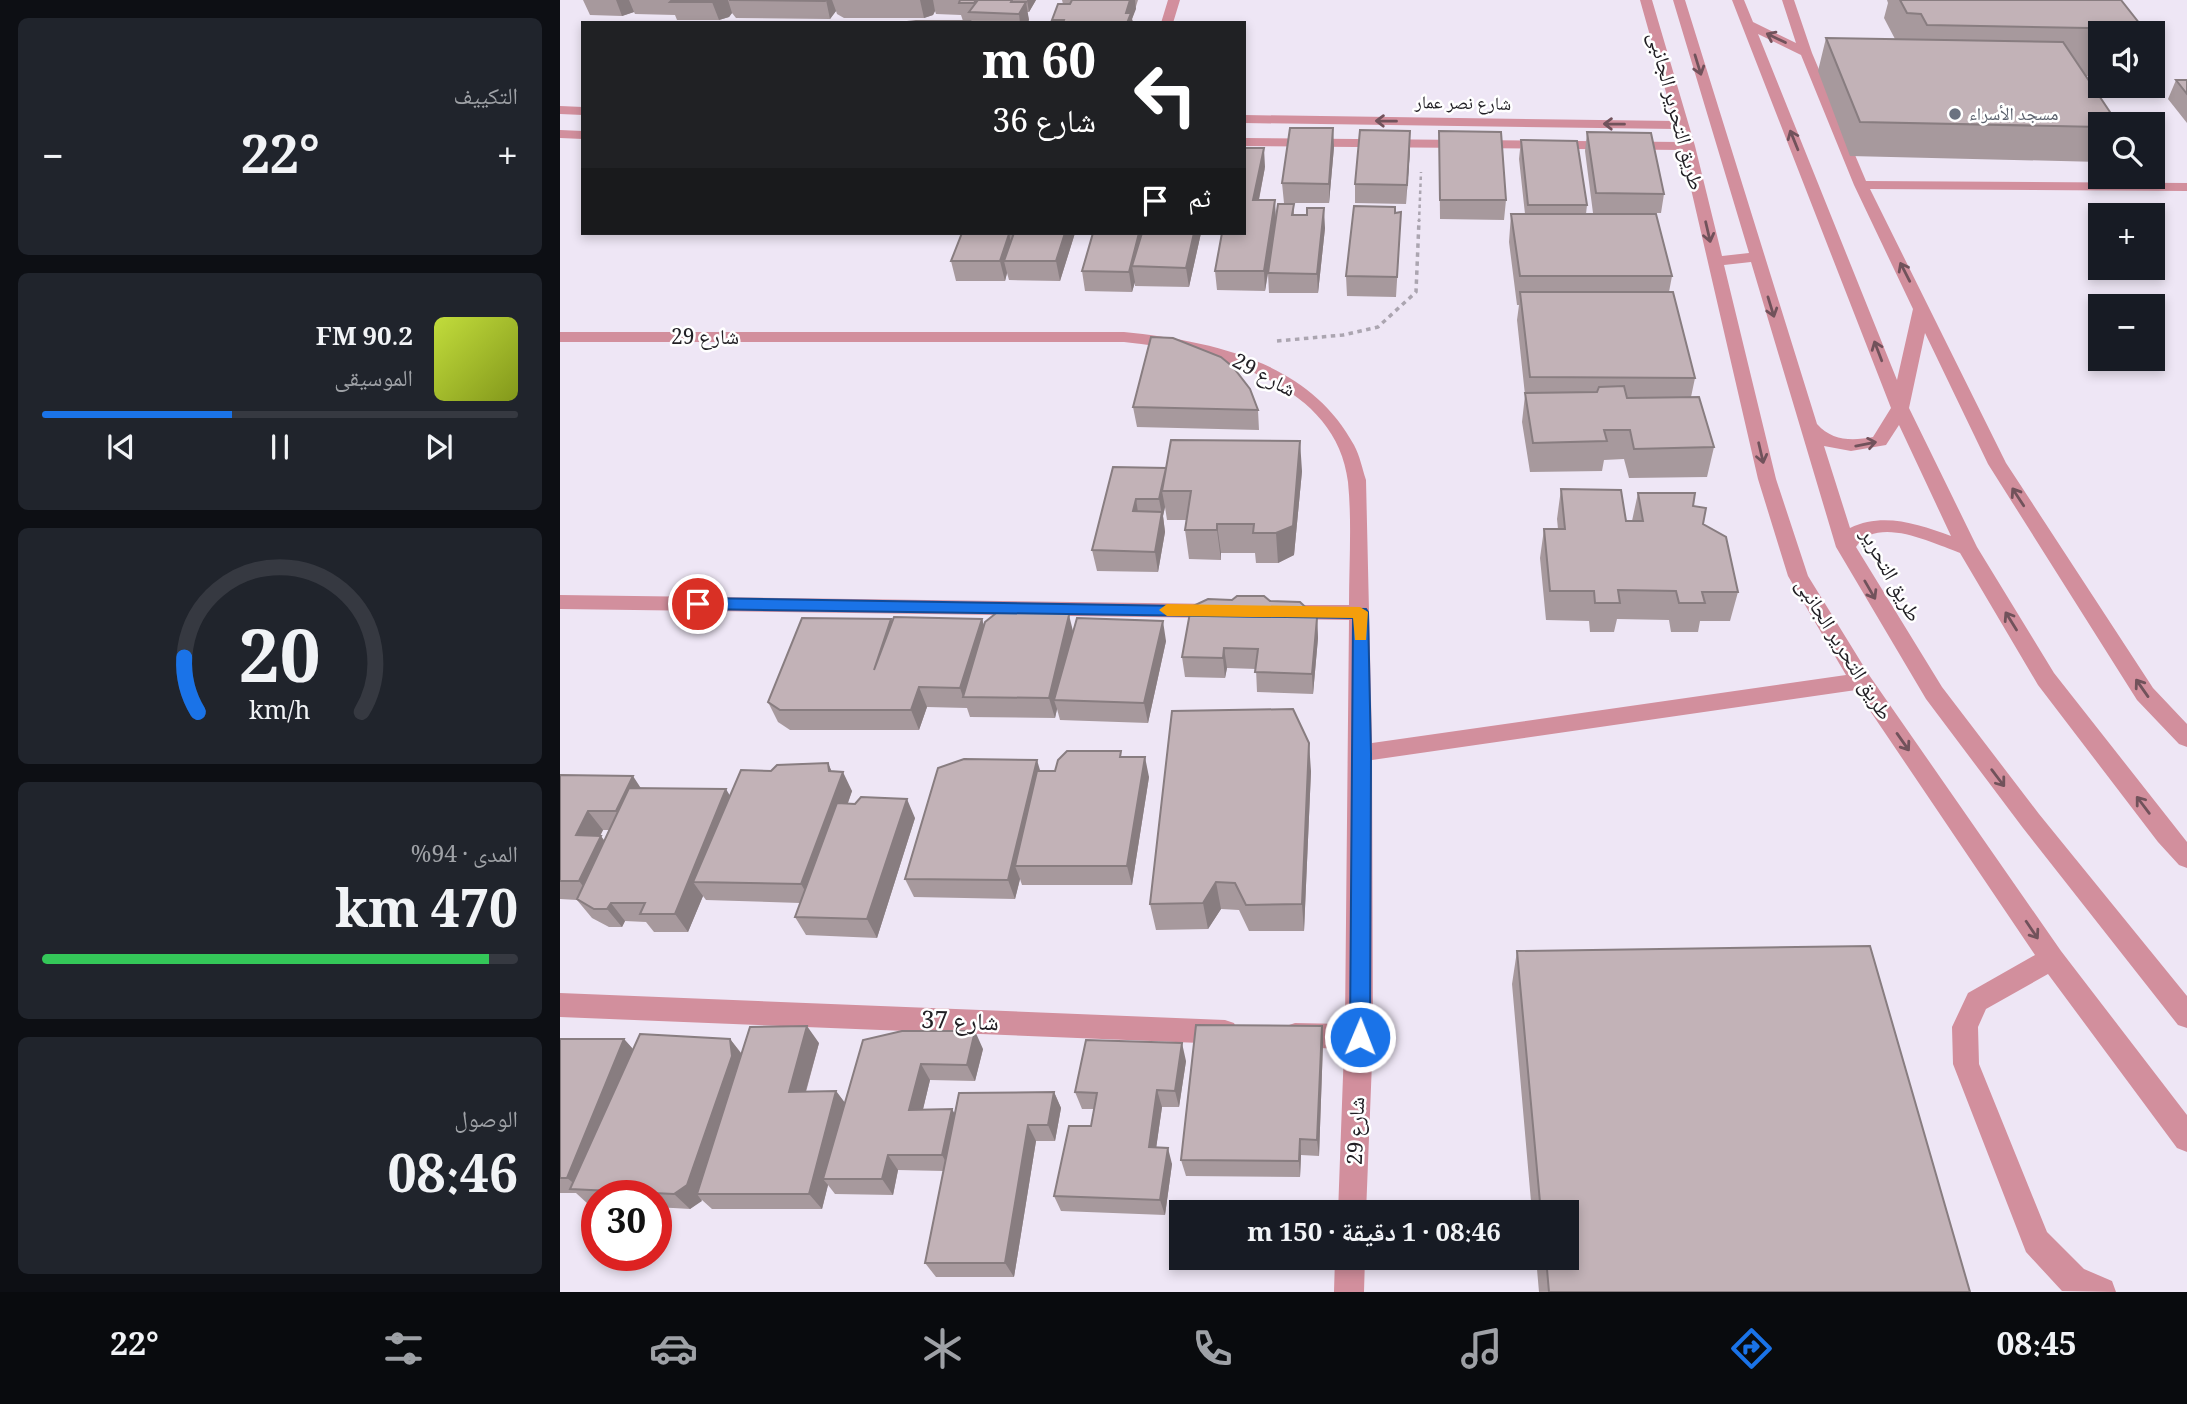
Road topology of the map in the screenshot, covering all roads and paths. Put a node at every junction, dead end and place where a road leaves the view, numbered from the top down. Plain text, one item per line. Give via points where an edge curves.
1 (1174, 0) edge
2 (1646, 0) edge
3 (1738, 0) edge
4 (1788, 0) edge
5 (1168, 21) edge
6 (1747, 24) junction
7 (1672, 25) edge
8 (1806, 52) junction
9 (560, 110) edge
10 (581, 111) edge
11 (1246, 119) edge
12 (1682, 125) junction
13 (560, 134) edge
14 (581, 135) edge
15 (1246, 142) edge
16 (1422, 145) junction
17 (1688, 146) junction
18 (2088, 182) edge
19 (1861, 185) junction
20 (2165, 185) edge
21 (2187, 187) edge
22 (1756, 257) junction
23 (1715, 261) junction
24 (1922, 307) junction
25 (560, 337) edge
26 (1275, 342) dead end
27 (1900, 408) junction
28 (1807, 423) junction
29 (1846, 547) junction
30 (1967, 548) junction
31 (560, 602) edge
32 (1236, 611) edge
33 (1264, 611) edge
34 (1360, 612) junction
35 (1861, 681) junction
36 (2187, 738) edge
37 (1362, 754) junction
38 (2176, 839) edge
39 (2187, 858) edge
40 (2052, 959) junction
41 (560, 1005) edge
42 (2187, 1016) edge
43 (1249, 1033) edge
44 (1277, 1034) edge
45 (1360, 1037) junction
46 (2187, 1138) edge
47 (1353, 1200) edge
48 (1350, 1270) edge
49 (1349, 1292) edge
50 (2101, 1292) edge

1 - 5 street
2 - 7 street, طريق التحرير الجانبى
3 - 6 street
4 - 8 street
8 -> 6 street
27 -> 6 street
7 - 12 street, طريق التحرير الجانبى
7 -> 22 street, طريق التحرير
8 - 19 street
9 - 10 street
12 -> 11 street, شارع نصر عمار
12 - 17 street, طريق التحرير الجانبى
13 - 14 street
15 - 16 street, شارع نصر عمار
16 - 17 street, شارع نصر عمار
16 - 26 path via 1416,292 1378,327
17 -> 23 street, طريق التحرير الجانبى
18 - 19 street
24 -> 19 street
20 - 21 street
22 - 23 street
22 -> 28 street, طريق التحرير
23 -> 35 street, طريق التحرير الجانبى via 1767,479 1798,576
24 - 27 street
36 -> 24 street via 2145,694 1997,464
25 - 34 street, شارع 29 via 1124,337 1206,348 1251,363 1290,385 1322,412 1345,444 1357,480
28 -> 27 street via 1826,440 1868,445 1880,441
27 - 30 street
28 - 29 street, طريق التحرير
29 - 30 street via 1858,533 1884,526
29 -> 42 street, طريق التحرير via 1934,692
38 -> 30 street via 2046,679
31 - 32 street
33 - 34 street
34 - 37 street, شارع 29
35 - 37 street
35 -> 40 street, طريق التحرير الجانبى
37 - 45 street, شارع 29
38 - 39 street
40 - 46 street, طريق التحرير الجانبى
40 - 50 street via 1977,1001 1965,1027 1966,1064 2036,1242 2073,1280
41 - 43 street, شارع 37
44 - 45 street
45 - 47 street, شارع 29
48 - 49 street

